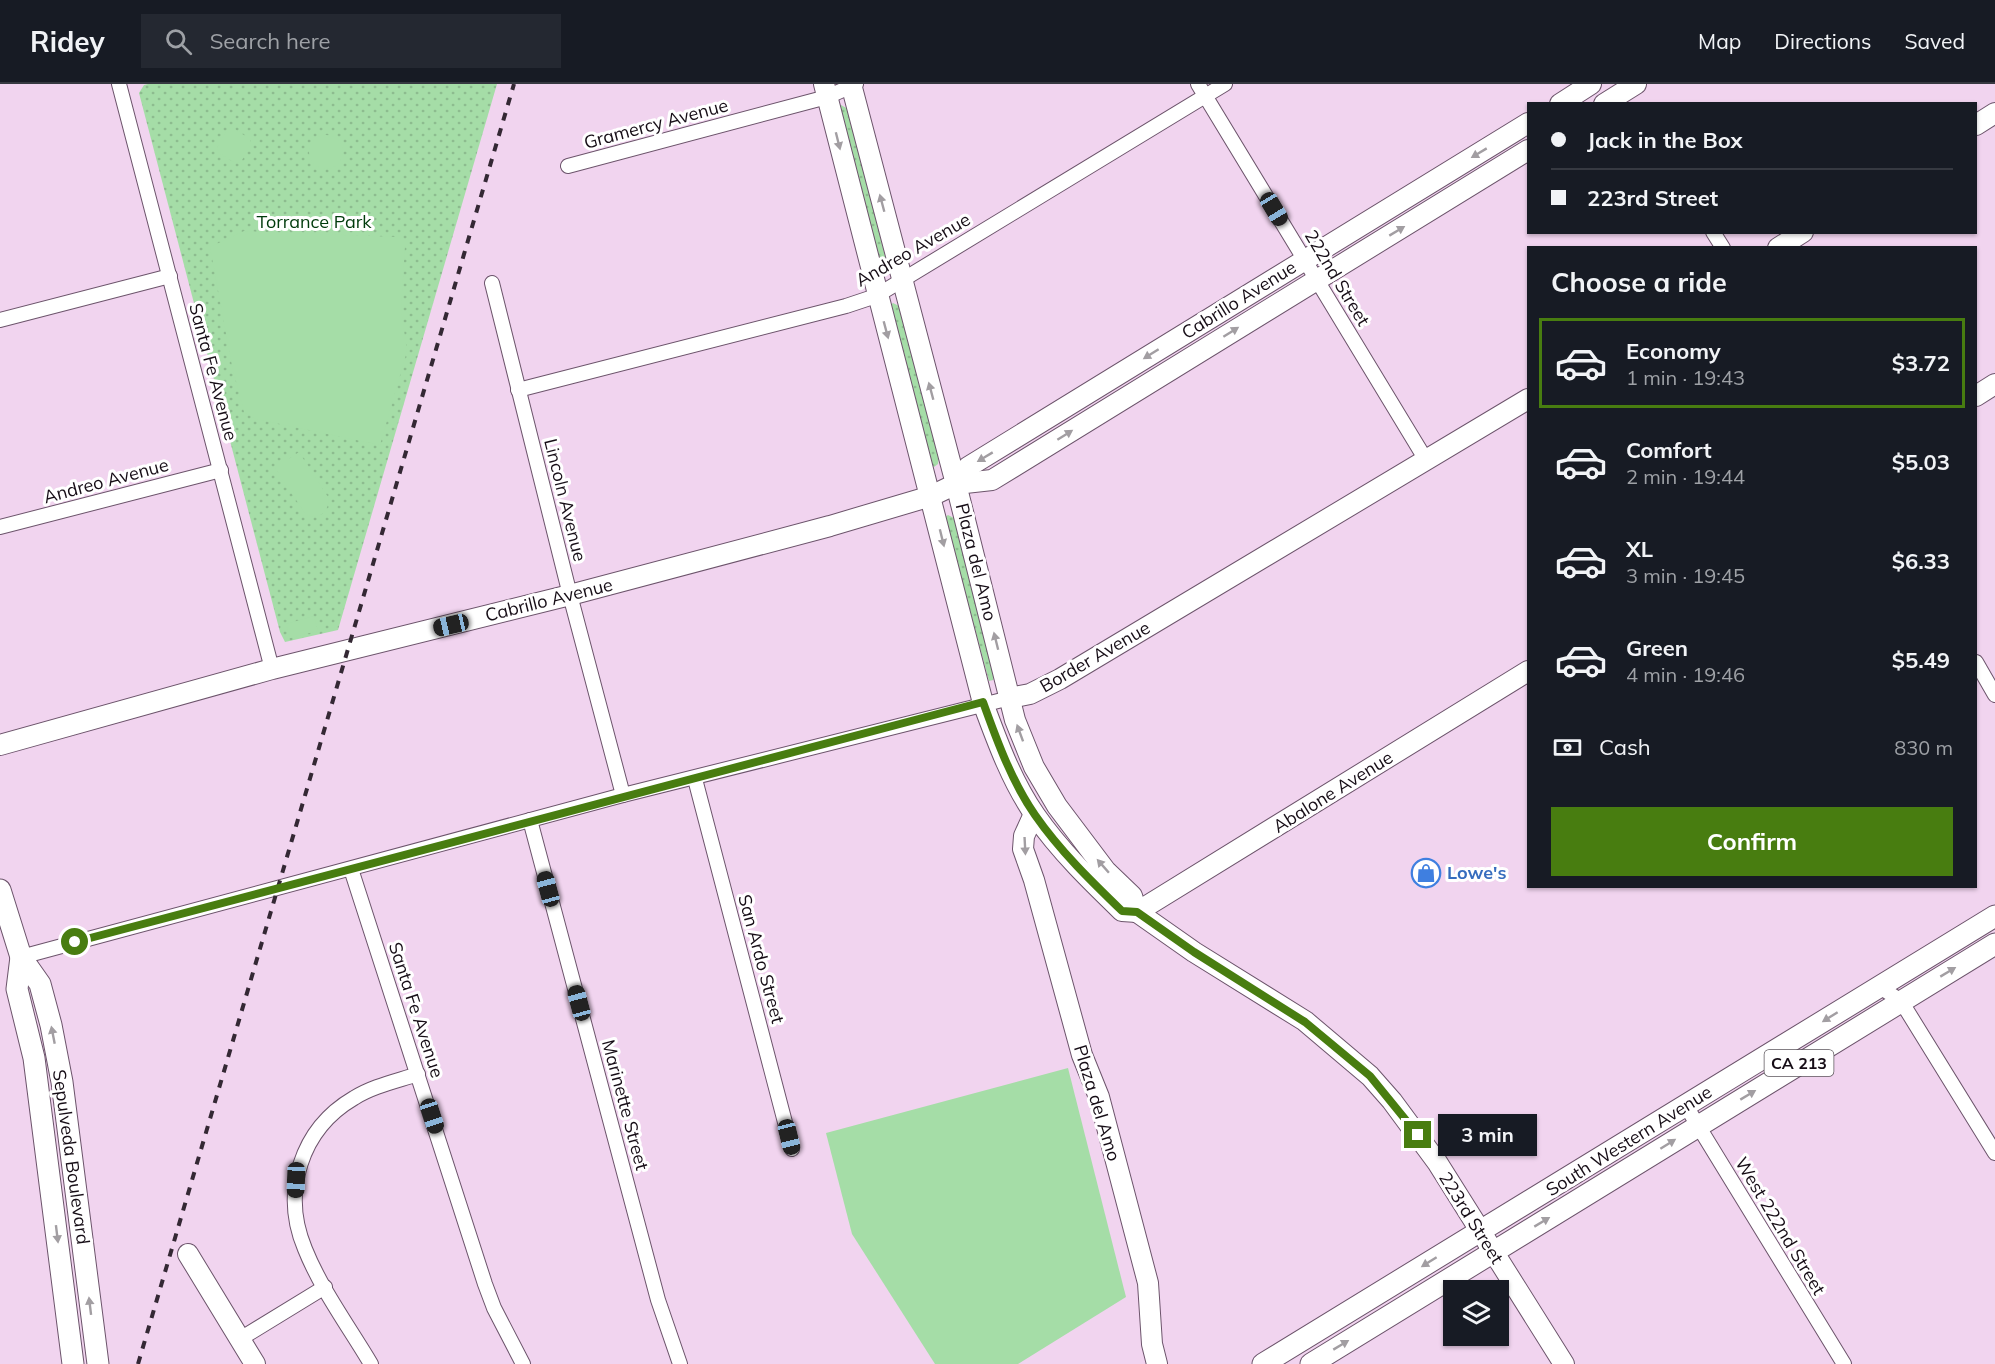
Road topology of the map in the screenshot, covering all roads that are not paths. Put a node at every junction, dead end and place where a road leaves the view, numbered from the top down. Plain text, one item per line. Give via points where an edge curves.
1 (119, 84) edge
2 (1225, 84) edge
3 (1591, 84) edge
4 (853, 85) edge
5 (1202, 90) edge
6 (1629, 90) edge
7 (826, 91) edge
8 (1563, 102) edge
9 (1608, 102) edge
10 (1995, 113) edge
11 (1977, 123) edge
12 (1527, 124) edge
13 (1527, 151) edge
14 (568, 166) dead end
15 (1800, 234) edge
16 (1781, 246) edge
17 (1304, 260) junction
18 (170, 276) junction
19 (1317, 280) junction
20 (902, 281) junction
21 (492, 283) dead end
22 (876, 296) junction
23 (0, 320) edge
24 (1995, 384) edge
25 (518, 390) junction
26 (1977, 395) edge
27 (1527, 400) edge
28 (1426, 460) junction
29 (220, 470) junction
30 (956, 484) junction
31 (931, 496) junction
32 (0, 527) edge
33 (570, 595) junction
34 (1977, 664) edge
35 (272, 669) junction
36 (1527, 672) edge
37 (1995, 695) edge
38 (1010, 698) junction
39 (983, 702) junction
40 (0, 745) edge
41 (695, 779) junction
42 (623, 795) junction
43 (1034, 814) junction
44 (530, 820) junction
45 (1062, 850) junction
46 (351, 869) junction
47 (1034, 879) junction
48 (0, 890) edge
49 (1137, 912) junction
50 (1995, 916) edge
51 (1995, 944) edge
52 (21, 957) junction
53 (1880, 987) junction
54 (1901, 1000) junction
55 (418, 1074) junction
56 (1686, 1106) junction
57 (1698, 1125) junction
58 (792, 1149) dead end
59 (1995, 1153) edge
60 (74, 1174) junction
61 (50, 1176) junction
62 (1479, 1232) junction
63 (1492, 1253) junction
64 (188, 1254) dead end
65 (325, 1287) junction
66 (240, 1339) junction
67 (1275, 1361) edge
68 (73, 1364) edge
69 (98, 1364) edge
70 (255, 1364) edge
71 (371, 1364) edge
72 (523, 1364) edge
73 (680, 1364) edge
74 (1157, 1364) edge
75 (1311, 1364) edge
76 (1564, 1364) edge
77 (1844, 1364) edge

1 - 18 street, Santa Fe Avenue
2 - 5 street, Andreo Avenue
3 - 8 main road
4 - 7 street, Gramercy Avenue
20 -> 4 main road, Plaza del Amo
5 - 17 street, 222nd Street
5 - 20 street, Andreo Avenue
6 - 9 main road
7 - 14 street, Gramercy Avenue
7 -> 22 main road, Plaza del Amo
10 - 11 main road
12 -> 17 main road, Cabrillo Avenue
19 -> 13 main road, Cabrillo Avenue
15 - 16 main road
17 - 19 street, 222nd Street
17 -> 30 main road, Cabrillo Avenue via 968,467
18 - 23 street
18 - 29 street, Santa Fe Avenue
19 - 28 street, 222nd Street
30 -> 19 main road, Cabrillo Avenue via 992,480
20 - 22 street, Andreo Avenue
30 -> 20 main road, Plaza del Amo
21 - 25 street, Lincoln Avenue
22 - 25 street, Andreo Avenue
22 -> 31 main road, Plaza del Amo
24 - 26 main road
25 - 33 street, Lincoln Avenue
27 - 28 main road, Border Avenue
28 - 38 main road, Border Avenue via 1060,679 1030,694
29 - 32 street, Andreo Avenue
29 - 35 street, Santa Fe Avenue
30 - 31 main road, Cabrillo Avenue
38 -> 30 main road, Plaza del Amo
31 - 33 main road, Cabrillo Avenue
31 -> 39 main road, Plaza del Amo
33 - 35 main road, Cabrillo Avenue
33 - 42 street, Lincoln Avenue
34 - 37 street
35 - 40 main road, Cabrillo Avenue
36 - 49 main road, Abalone Avenue
38 - 39 street, Border Avenue
49 -> 38 main road, Plaza del Amo via 1132,896 1082,842 1045,786 1024,747
39 - 41 street, Border Avenue
39 - 43 main road, Plaza del Amo via 994,735
41 - 42 street, Border Avenue
41 - 58 street, San Ardo Street
42 - 44 street, Border Avenue
43 - 45 main road, Plaza del Amo
43 -> 47 main road, Plaza del Amo via 1023,849
44 - 46 street, Border Avenue
44 - 73 street, Marinette Street via 658,1300
45 - 47 main road via 1053,851 1038,863
45 - 49 main road, Plaza del Amo via 1122,911
46 - 52 street, Border Avenue
46 - 55 street, Santa Fe Avenue
47 - 74 main road, Plaza del Amo via 1082,1055 1099,1097 1148,1283
48 - 52 main road, Sepulveda Boulevard
49 - 62 main road, 223rd Street via 1305,1022 1370,1076 1418,1135
50 - 53 main road, South Western Avenue / CA 213
54 -> 51 main road, South Western Avenue / CA 213
60 -> 52 main road, Sepulveda Boulevard via 51,1025 39,984
52 - 61 main road, Sepulveda Boulevard via 17,989 34,1058
53 - 54 street
53 -> 56 main road, South Western Avenue / CA 213
57 -> 54 main road, South Western Avenue / CA 213
54 - 59 street
55 - 65 street via 365,1092 338,1108 309,1142 299,1163 295,1203 298,1226 304,1248
55 - 72 street, Santa Fe Avenue via 485,1284
56 - 57 street, West 222nd Street
56 - 62 main road, South Western Avenue / CA 213
63 -> 57 main road, South Western Avenue / CA 213
57 - 77 street, West 222nd Street
60 - 61 main road
69 -> 60 main road, Sepulveda Boulevard
61 -> 68 main road, Sepulveda Boulevard
62 - 63 main road, 223rd Street
62 -> 67 main road, South Western Avenue / CA 213
75 -> 63 main road, South Western Avenue / CA 213
63 - 76 main road, 223rd Street
64 - 66 main road
65 - 66 street
65 - 71 street
66 - 70 main road

